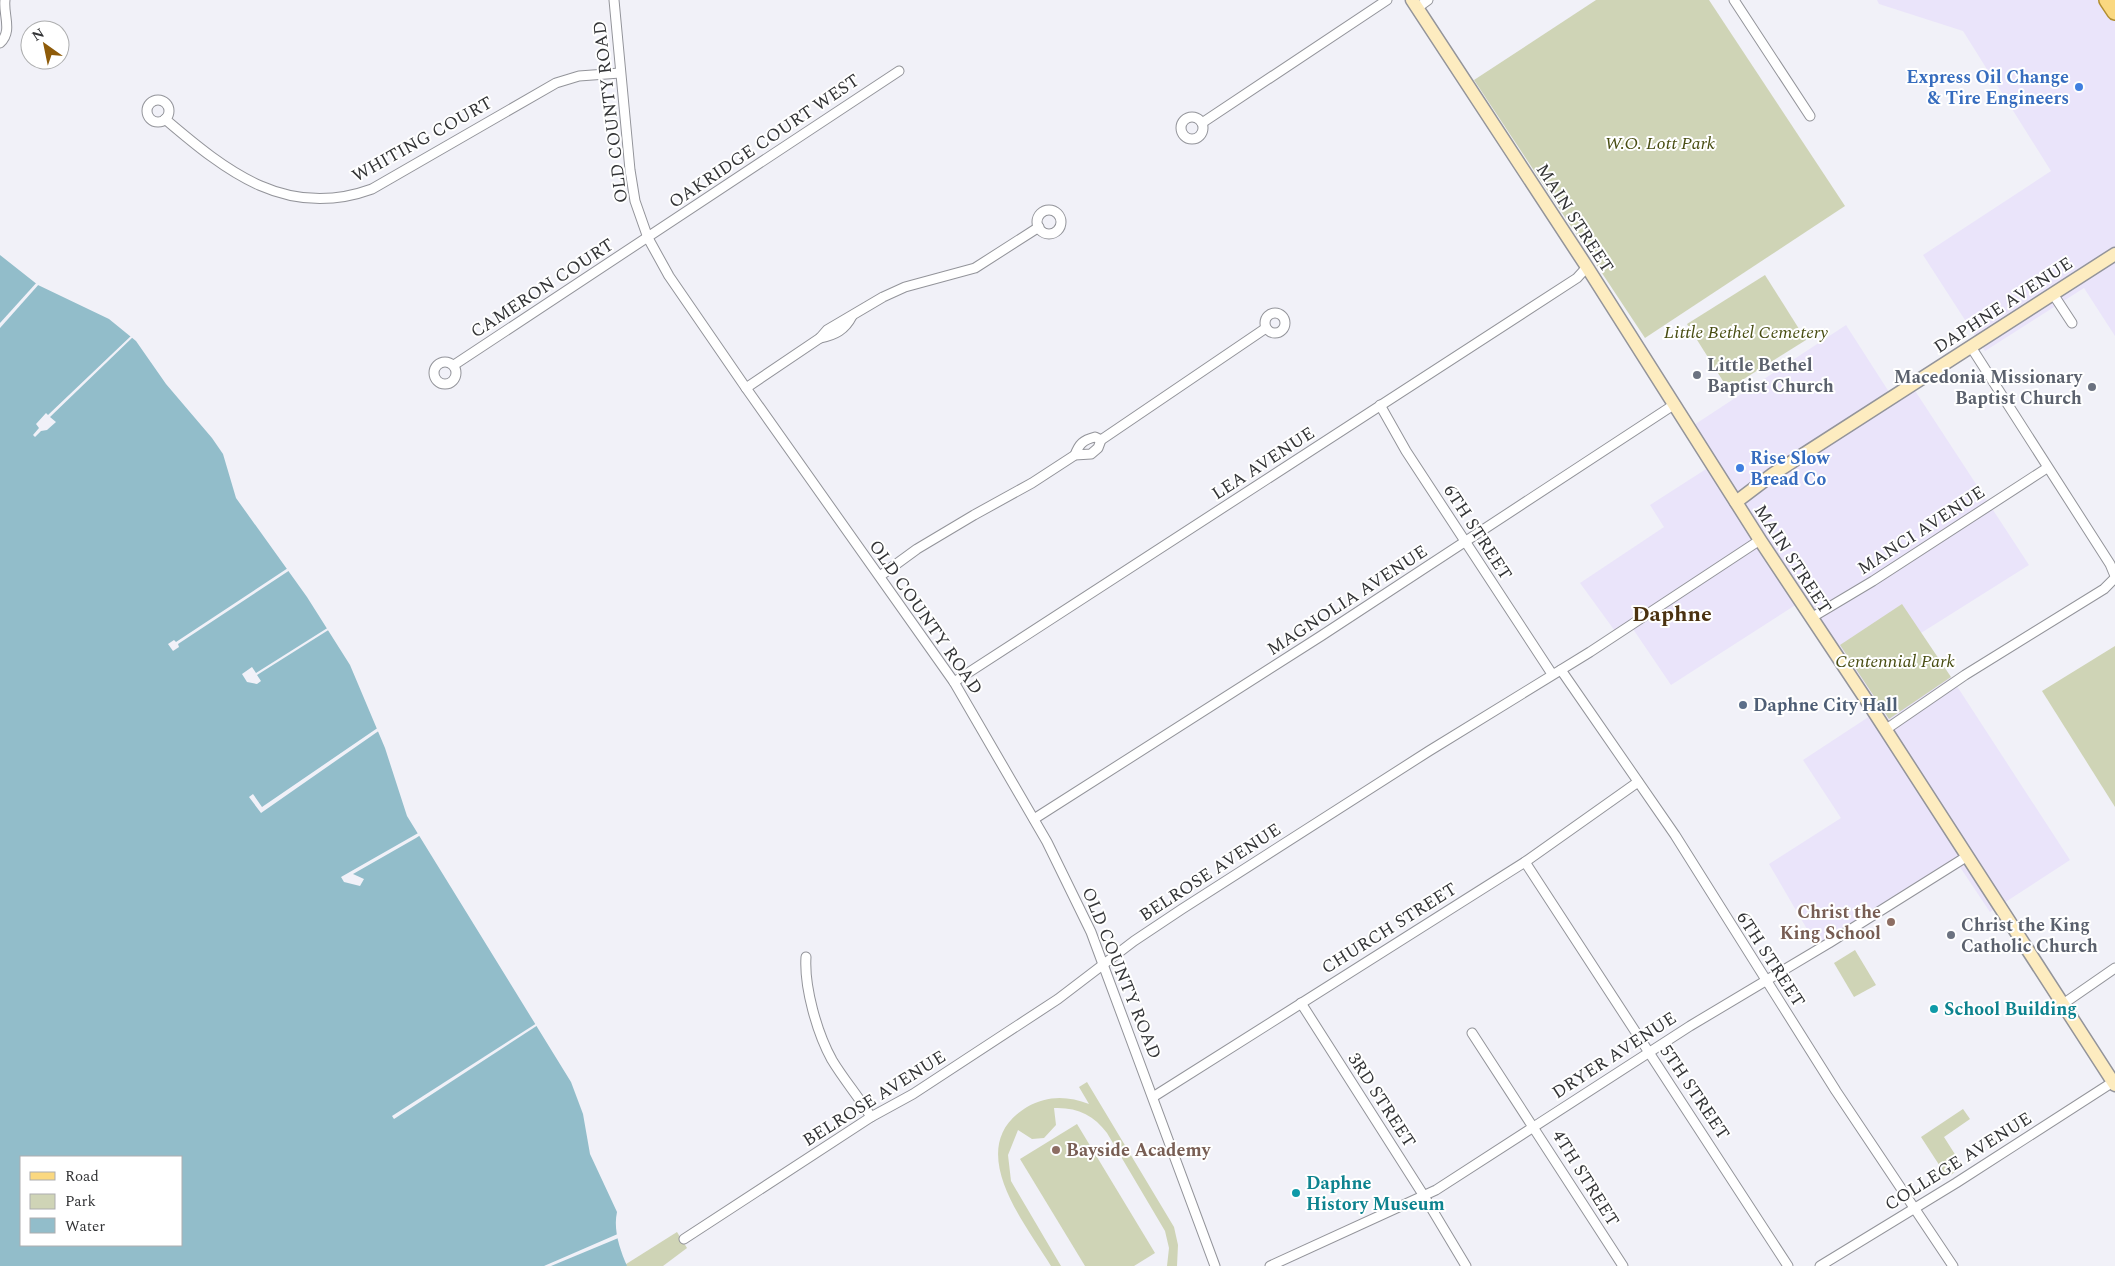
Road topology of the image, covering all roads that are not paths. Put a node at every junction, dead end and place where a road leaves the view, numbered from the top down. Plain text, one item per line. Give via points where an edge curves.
1 (6, 0) edge
2 (614, 0) edge
3 (1387, 0) edge
4 (1428, 0) edge
5 (1734, 0) edge
6 (2107, 0) edge
7 (2112, 0) edge
8 (2115, 3) edge
9 (1414, 4) edge
10 (2115, 12) edge
11 (0, 43) edge
12 (899, 71) dead end
13 (620, 74) junction
14 (1810, 116) dead end
15 (165, 119) dead end
16 (1202, 123) dead end
17 (1039, 227) dead end
18 (648, 238) junction
19 (2115, 254) edge
20 (1587, 267) junction
21 (2053, 294) junction
22 (2072, 323) dead end
23 (1266, 328) dead end
24 (1971, 347) junction
25 (454, 365) dead end
26 (746, 388) junction
27 (1675, 404) junction
28 (1380, 405) junction
29 (1101, 440) junction
30 (1074, 455) junction
31 (2047, 468) junction
32 (1736, 502) junction
33 (1760, 540) junction
34 (1466, 542) junction
35 (880, 576) junction
36 (2115, 577) edge
37 (1811, 618) junction
38 (1561, 670) junction
39 (1552, 674) junction
40 (954, 682) junction
41 (1885, 730) junction
42 (1638, 782) junction
43 (1034, 819) junction
44 (1966, 857) junction
45 (1525, 862) junction
46 (806, 956) dead end
47 (1104, 965) junction
48 (2115, 968) edge
49 (1766, 980) junction
50 (1301, 1003) junction
51 (2063, 1004) junction
52 (1472, 1033) dead end
53 (1649, 1053) junction
54 (2114, 1084) edge
55 (1153, 1097) junction
56 (871, 1117) junction
57 (1534, 1126) junction
58 (1424, 1196) junction
59 (1914, 1208) junction
60 (684, 1240) dead end
61 (1215, 1266) edge
62 (1270, 1266) edge
63 (1466, 1266) edge
64 (1623, 1266) edge
65 (1788, 1266) edge
66 (1820, 1266) edge
67 (1953, 1266) edge

1 - 11 street via 4,8 8,28
2 - 13 street, OLD COUNTY ROAD
3 - 16 street
4 - 9 street
5 - 14 street
6 - 10 main road
7 - 8 main road
9 - 20 main road, MAIN STREET
12 - 18 street, OAKRIDGE COURT WEST
13 - 15 street, WHITING COURT via 579,76 556,83 372,189 350,197 327,200 300,199 240,176 209,156
13 - 18 street, OLD COUNTY ROAD via 635,201
17 - 26 street via 976,268 905,287 884,297 827,330
18 - 25 street, CAMERON COURT
18 - 26 street, OLD COUNTY ROAD via 669,276
19 - 21 main road, DAPHNE AVENUE
20 - 27 main road, MAIN STREET
20 - 28 street, LEA AVENUE via 1577,278
21 - 22 street
21 - 24 main road, DAPHNE AVENUE
23 - 29 street
24 - 31 street
24 - 32 main road, DAPHNE AVENUE via 1773,474
26 - 35 street, OLD COUNTY ROAD
27 - 32 main road, MAIN STREET
27 - 34 street, MAGNOLIA AVENUE
28 - 34 street, 6TH STREET
28 - 40 street, LEA AVENUE
29 - 30 street via 1091,454
29 - 30 street via 1095,437 1085,440
30 - 35 street via 917,549
31 - 36 street via 2110,564
31 - 37 street, MANCI AVENUE
32 - 33 main road, MAIN STREET
33 - 37 main road, MAIN STREET
33 - 38 street, BELROSE AVENUE
34 - 39 street, 6TH STREET
34 - 43 street, MAGNOLIA AVENUE
35 - 40 street, OLD COUNTY ROAD
36 - 41 street via 2104,589 1964,676
37 - 41 main road, MAIN STREET
38 - 39 street, BELROSE AVENUE
38 - 42 street, 6TH STREET
39 - 47 street, BELROSE AVENUE via 1182,909
40 - 43 street, OLD COUNTY ROAD
41 - 44 main road, MAIN STREET
42 - 45 street, CHURCH STREET
42 - 49 street, 6TH STREET
43 - 47 street, OLD COUNTY ROAD via 1077,901
44 - 49 street, DRYER AVENUE
44 - 51 main road, MAIN STREET
45 - 50 street, CHURCH STREET
45 - 53 street, 5TH STREET
46 - 56 street via 808,988 827,1047
47 - 55 street, OLD COUNTY ROAD
47 - 56 street, BELROSE AVENUE via 913,1094
48 - 51 street
49 - 53 street, DRYER AVENUE
49 - 59 street, 6TH STREET
50 - 55 street, CHURCH STREET
50 - 58 street, 3RD STREET
51 - 54 main road, MAIN STREET
52 - 57 street, 4TH STREET
53 - 57 street, DRYER AVENUE
53 - 65 street, 5TH STREET
54 - 59 street, COLLEGE AVENUE
55 - 61 street, OLD COUNTY ROAD
56 - 60 street, BELROSE AVENUE
57 - 58 street, DRYER AVENUE
57 - 64 street, 4TH STREET
58 - 62 street, DRYER AVENUE
58 - 63 street, 3RD STREET
59 - 66 street, COLLEGE AVENUE
59 - 67 street, 6TH STREET

